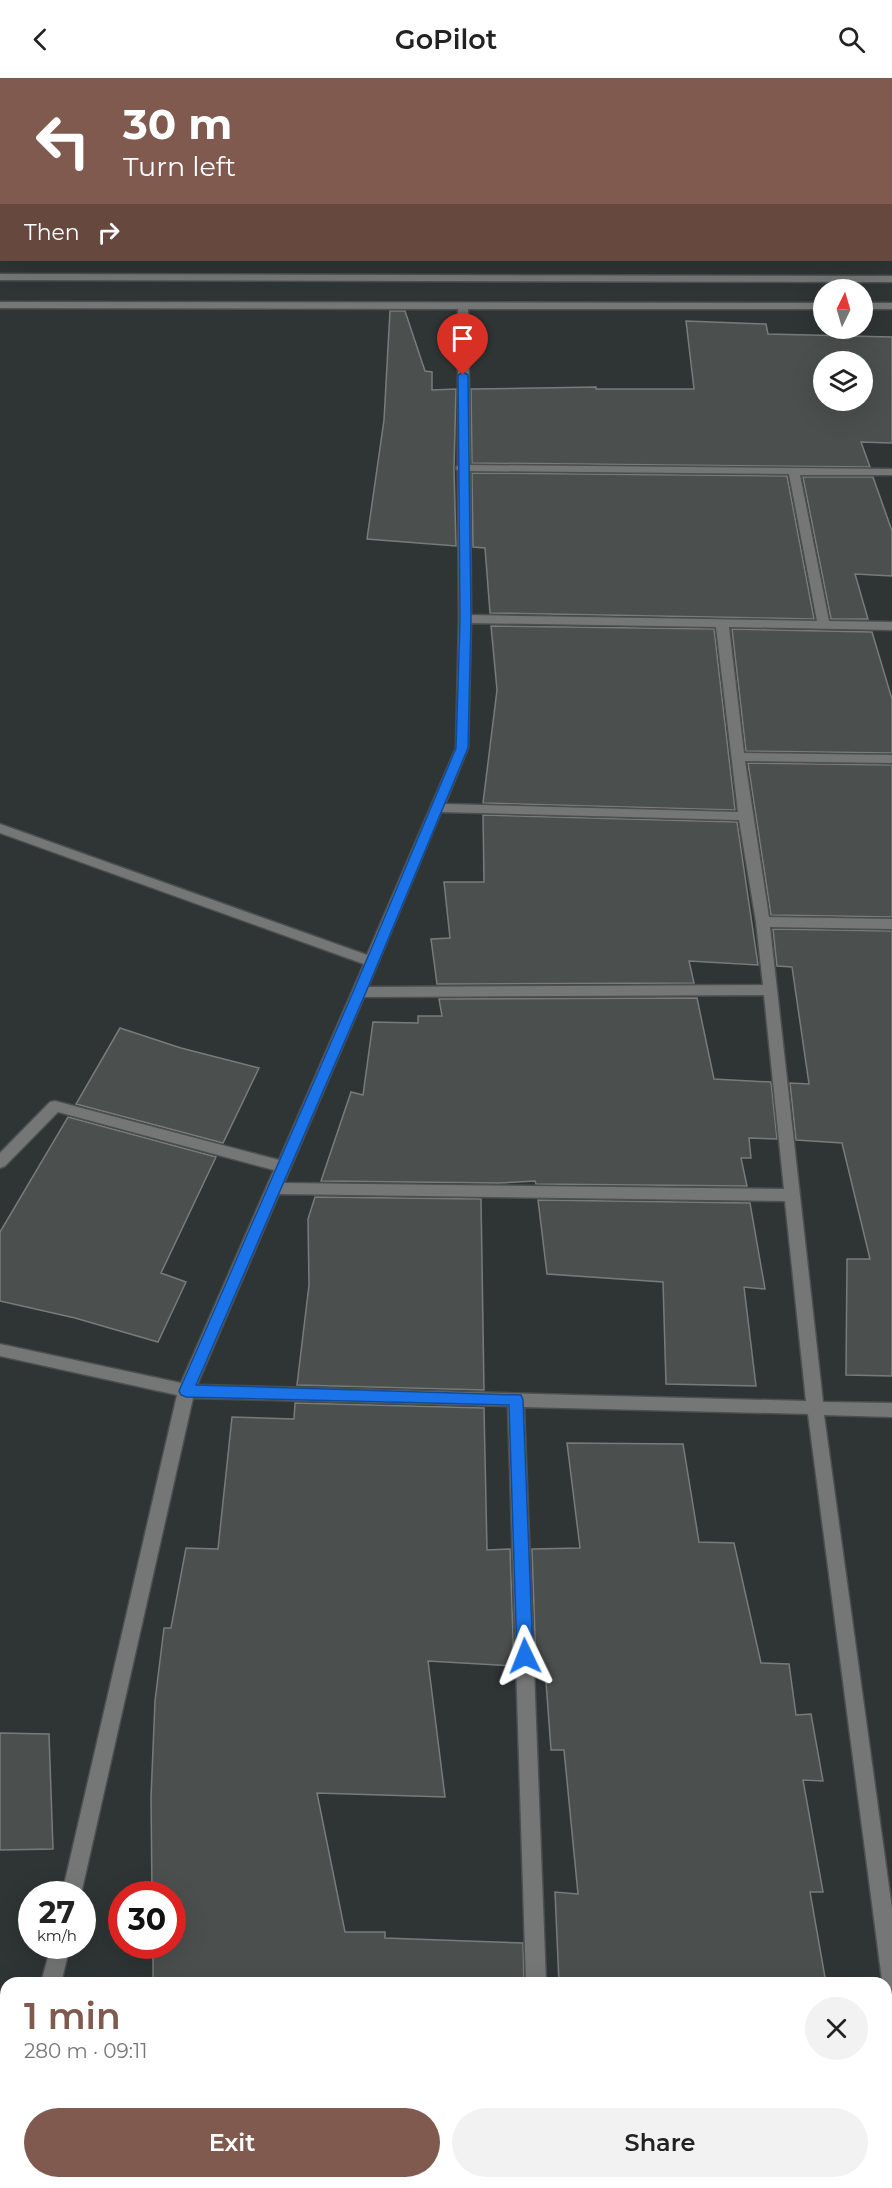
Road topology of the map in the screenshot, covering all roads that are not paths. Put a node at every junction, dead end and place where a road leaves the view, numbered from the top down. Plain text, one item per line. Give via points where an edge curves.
1 (0, 277) edge
2 (892, 279) edge
3 (0, 305) edge
4 (463, 305) junction
5 (813, 306) edge
6 (873, 306) edge
7 (892, 306) edge
8 (462, 468) junction
9 (794, 471) junction
10 (892, 472) edge
11 (465, 619) junction
12 (723, 623) junction
13 (824, 625) junction
14 (892, 626) edge
15 (738, 758) junction
16 (892, 759) edge
17 (437, 807) junction
18 (745, 816) junction
19 (0, 828) edge
20 (763, 922) junction
21 (892, 924) edge
22 (372, 962) junction
23 (770, 990) junction
24 (359, 992) junction
25 (0, 1162) edge
26 (284, 1167) junction
27 (274, 1188) junction
28 (792, 1195) junction
29 (0, 1350) edge
30 (186, 1391) junction
31 (516, 1400) junction
32 (814, 1408) junction
33 (892, 1410) edge
34 (74, 1881) edge
35 (57, 1959) edge
36 (52, 1977) edge
37 (536, 1977) edge
38 (892, 1977) edge

1 - 2 street
3 - 4 street
4 - 5 street
4 - 8 street
6 - 7 street
8 - 9 street
8 - 11 street
9 - 10 street
9 - 13 street
11 - 12 street
11 - 17 street via 462,748
12 - 13 street
12 - 15 street
13 - 14 street
15 - 16 street
15 - 18 street
17 - 18 street
17 - 22 street
18 - 20 street
19 - 22 street
20 - 21 street
20 - 23 street
22 - 24 street
23 - 24 street
23 - 28 street
24 - 26 street
25 - 26 street via 56,1106
26 - 27 street
27 - 28 street
27 - 30 street
28 - 32 street
29 - 30 street
30 - 31 street
30 - 34 street
31 - 32 street
31 - 37 street
32 - 33 street
32 - 38 street
35 - 36 street

